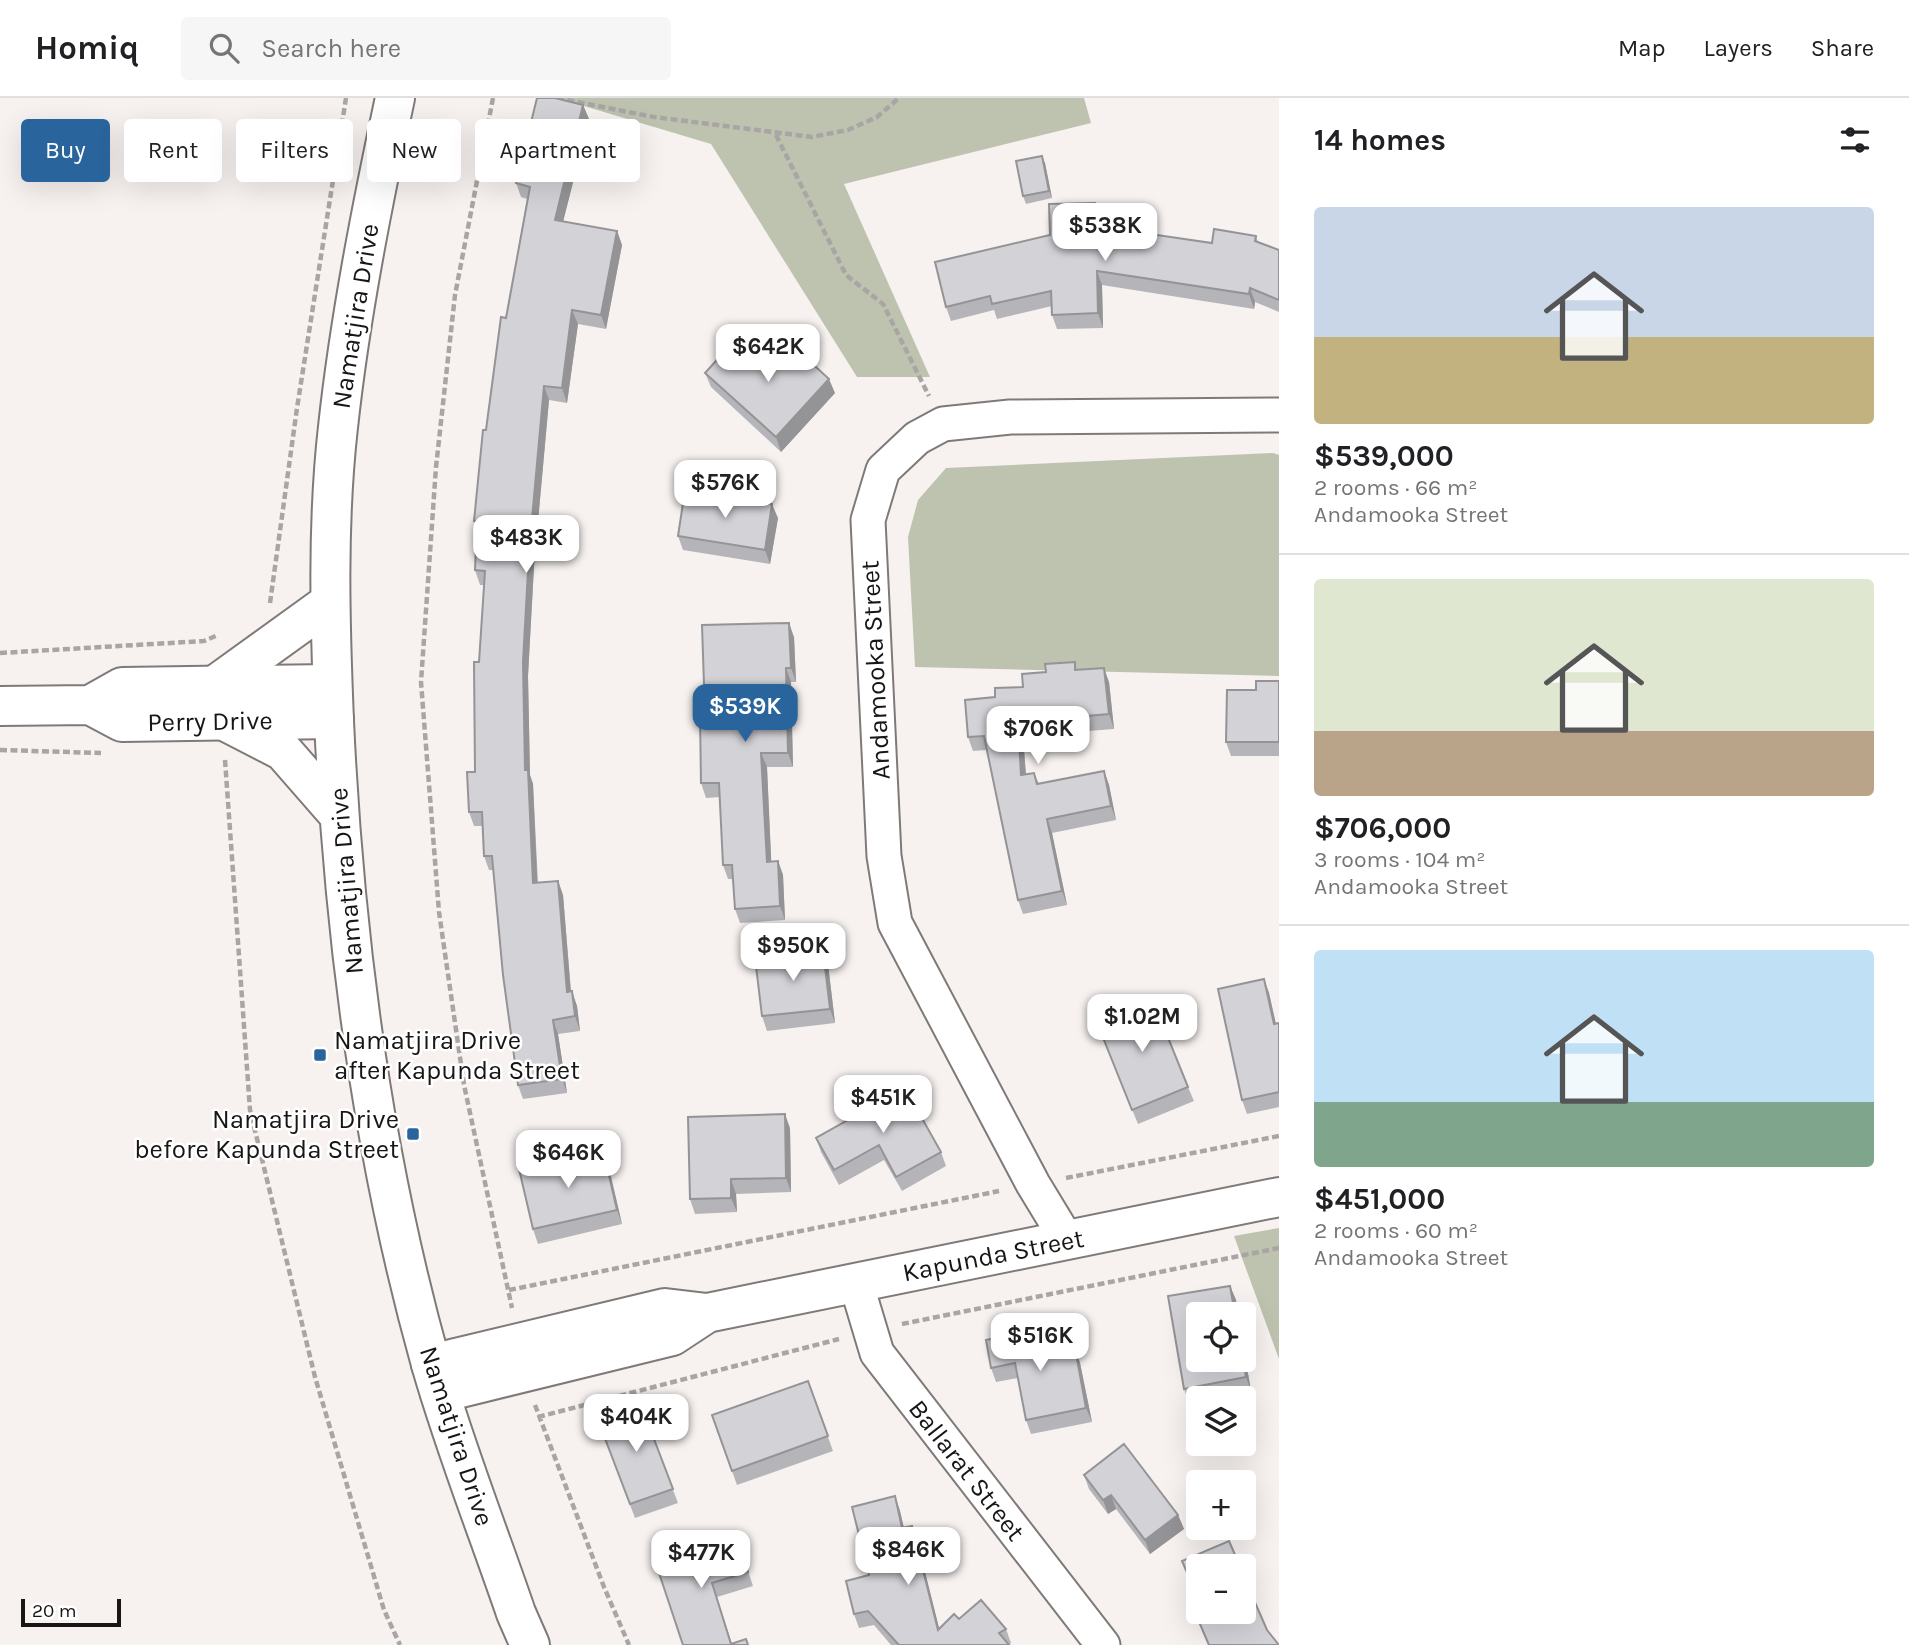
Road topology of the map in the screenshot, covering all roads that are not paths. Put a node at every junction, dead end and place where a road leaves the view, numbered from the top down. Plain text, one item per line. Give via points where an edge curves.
1 (395, 98) edge
2 (1279, 415) edge
3 (329, 603) junction
4 (333, 701) junction
5 (0, 706) edge
6 (227, 712) junction
7 (338, 814) junction
8 (1279, 1197) edge
9 (1067, 1240) junction
10 (856, 1283) junction
11 (435, 1378) junction
12 (530, 1645) edge
13 (1103, 1645) edge

1 - 3 main road, Namatjira Drive via 375,191 338,428
2 - 9 street, Andamooka Street via 1010,417 943,424 917,438 883,471 868,520 884,856 895,923
3 - 4 main road, Namatjira Drive
3 - 6 main road via 248,662
4 - 6 main road, Perry Drive
4 - 7 main road, Namatjira Drive
5 - 6 main road, Perry Drive via 90,705 122,722
6 - 7 main road via 283,751
7 - 11 main road, Namatjira Drive via 354,983 390,1201
8 - 9 main road, Kapunda Street
9 - 10 main road, Kapunda Street
10 - 11 main road, Kapunda Street via 707,1313 665,1308
10 - 13 street, Ballarat Street via 877,1353
11 - 12 main road, Namatjira Drive

